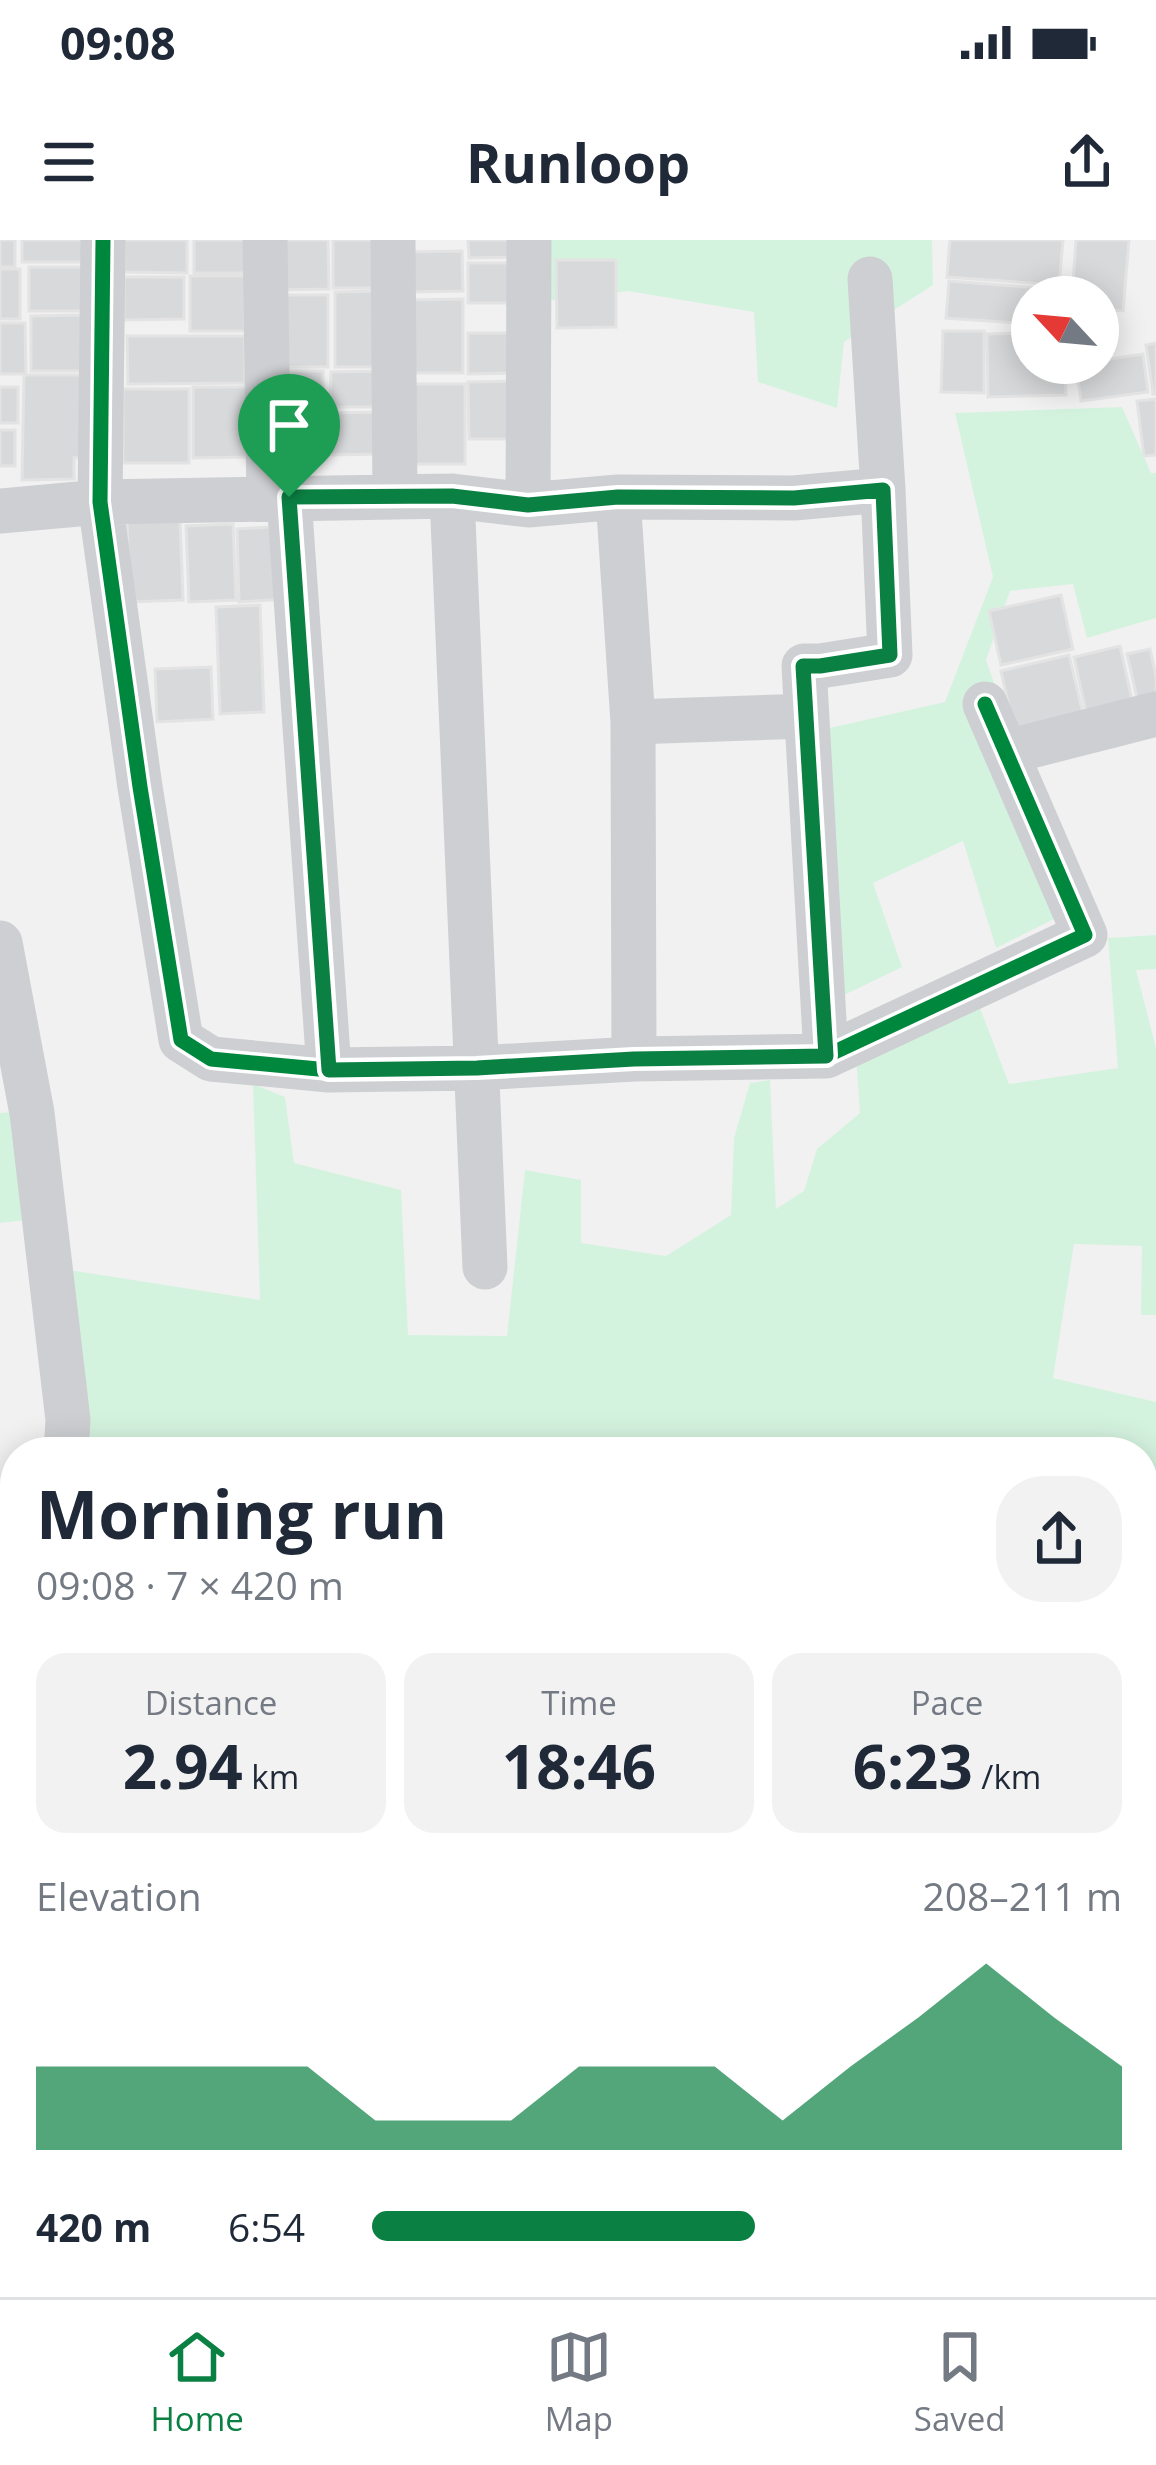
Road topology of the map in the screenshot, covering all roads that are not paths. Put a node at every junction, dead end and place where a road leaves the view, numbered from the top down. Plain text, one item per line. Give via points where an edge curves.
1 (103, 240) edge
2 (265, 240) edge
3 (393, 240) edge
4 (529, 240) edge
5 (870, 279) dead end
6 (883, 490) junction
7 (395, 496) junction
8 (452, 496) junction
9 (618, 497) junction
10 (279, 498) junction
11 (100, 502) junction
12 (528, 505) junction
13 (0, 511) edge
14 (986, 704) dead end
15 (1156, 714) edge
16 (806, 716) junction
17 (633, 722) junction
18 (1019, 749) dead end
19 (0, 943) edge
20 (826, 1056) junction
21 (634, 1059) junction
22 (477, 1068) junction
23 (329, 1070) junction
24 (484, 1267) dead end
25 (67, 1437) edge

1 - 11 street
2 - 10 street
3 - 7 street
4 - 12 street
5 - 6 street
6 - 9 street
6 - 16 street via 890,655 803,666
7 - 8 street
7 - 10 street
8 - 12 street
8 - 22 street
9 - 12 street
9 - 17 street
10 - 11 street
10 - 23 street
11 - 13 street
11 - 23 street via 181,1040 211,1059
14 - 20 street via 1084,935
15 - 18 street
16 - 17 street
16 - 20 street
17 - 21 street
19 - 25 street via 32,1113
20 - 21 street
21 - 22 street
22 - 23 street
22 - 24 street

